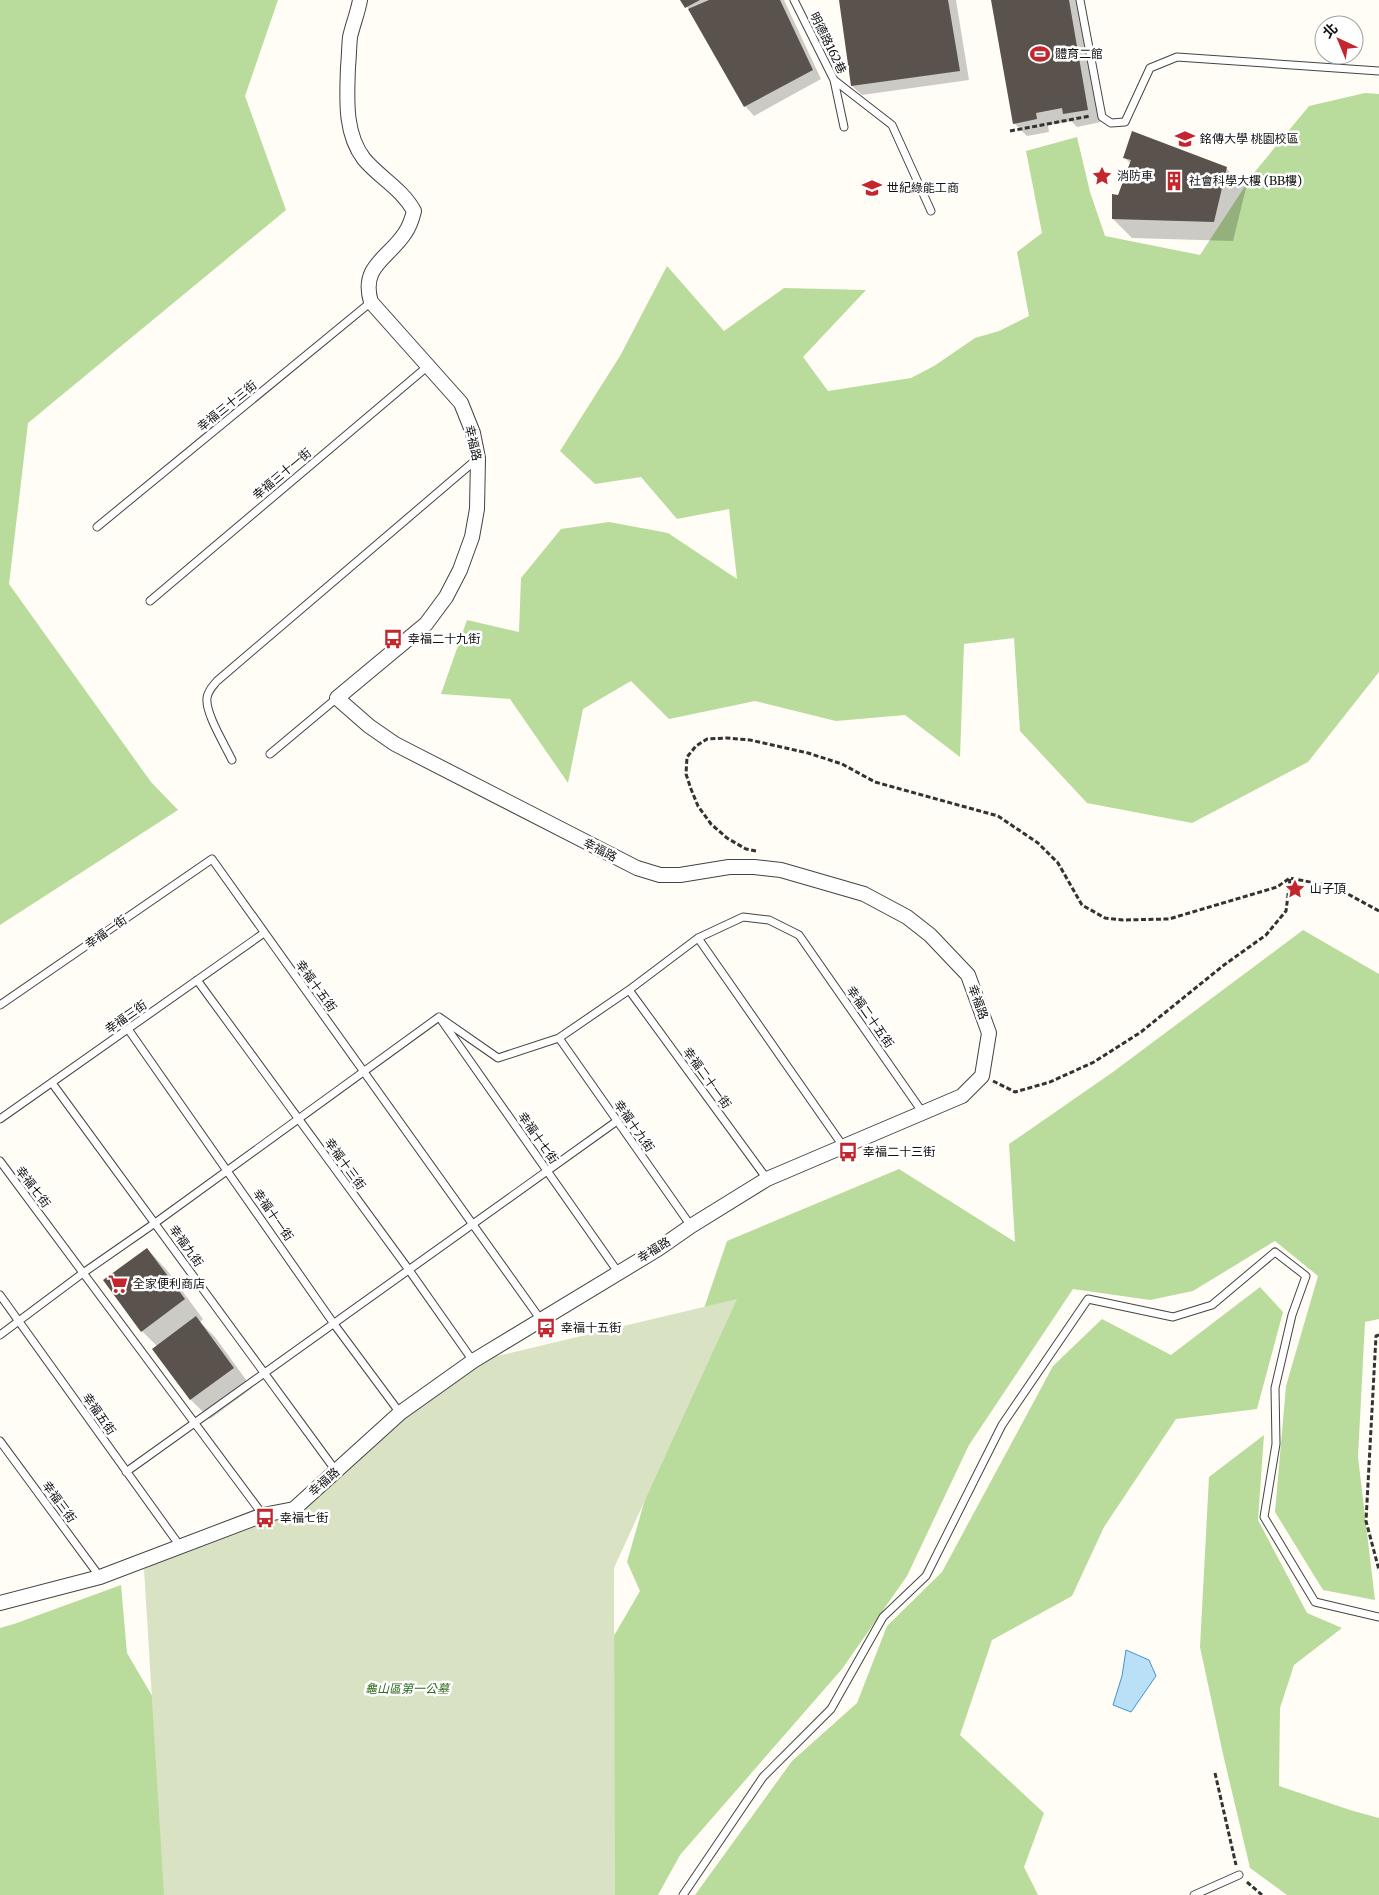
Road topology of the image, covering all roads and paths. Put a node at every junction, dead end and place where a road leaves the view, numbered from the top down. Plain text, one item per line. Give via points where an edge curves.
1 (360, 0) edge
2 (794, 0) edge
3 (1080, 0) edge
4 (1379, 71) edge
5 (834, 80) junction
6 (1101, 114) junction
7 (844, 127) dead end
8 (1010, 131) dead end
9 (930, 211) dead end
10 (371, 302) junction
11 (429, 365) junction
12 (478, 458) junction
13 (97, 527) dead end
14 (150, 601) dead end
15 (337, 698) junction
16 (270, 754) dead end
17 (232, 760) dead end
18 (763, 853) dead end
19 (212, 859) joint
20 (1290, 878) junction
21 (1379, 911) edge
22 (264, 933) junction
23 (698, 938) junction
24 (197, 980) junction
25 (629, 990) junction
26 (0, 1005) edge
27 (439, 1017) junction
28 (128, 1029) junction
29 (559, 1038) junction
30 (364, 1072) junction
31 (982, 1076) junction
32 (52, 1083) junction
33 (923, 1113) junction
34 (0, 1119) edge
35 (298, 1119) junction
36 (617, 1121) junction
37 (843, 1146) junction
38 (0, 1161) edge
39 (228, 1170) junction
40 (547, 1171) junction
41 (767, 1178) junction
42 (155, 1223) junction
43 (472, 1225) junction
44 (691, 1226) junction
45 (409, 1270) junction
46 (618, 1272) junction
47 (83, 1273) junction
48 (0, 1295) edge
49 (541, 1320) junction
50 (19, 1321) junction
51 (334, 1324) junction
52 (0, 1335) edge
53 (1379, 1335) edge
54 (473, 1361) junction
55 (265, 1373) junction
56 (400, 1414) junction
57 (195, 1423) junction
58 (0, 1441) edge
59 (126, 1472) junction
60 (336, 1472) junction
61 (263, 1515) junction
62 (180, 1546) junction
63 (1379, 1570) edge
64 (100, 1577) junction
65 (3, 1602) edge
66 (1379, 1617) edge
67 (1215, 1773) dead end
68 (1239, 1875) junction
69 (683, 1895) edge
70 (1194, 1895) edge
71 (1262, 1895) edge

1 - 10 street via 350,37 346,104 351,129 363,158 408,200 414,211 405,234 368,279
2 - 5 lane, 明德路162巷
3 - 6 lane
4 - 6 lane via 1177,57 1150,68 1125,122 1111,123
5 - 7 lane, 明德路162巷
5 - 9 lane via 892,125
6 - 8 path
10 - 11 street, 幸福路
10 - 13 lane, 幸福三十三街
11 - 12 street, 幸福路 via 461,403 473,433
11 - 14 lane, 幸福三十一街
12 - 15 street, 幸福路 via 477,509 472,537 446,597 426,624
12 - 17 lane via 213,685 207,699 208,709
15 - 16 lane
15 - 31 street, 幸福路 via 395,744 637,868 660,875 729,867 781,870 864,894 907,917 930,935 968,975 989,1033
18 - 20 path via 727,838 698,806 686,774 687,757 707,739 750,740 808,754 842,764 874,782 998,816 1038,842 1058,862 1082,904 1105,918 1169,919 1277,886
19 - 22 lane, 幸福十五街
19 - 26 lane, 幸福一街
20 - 21 path via 1335,887
20 - 31 path via 1286,912 1266,935 1133,1037 1094,1062 1050,1082 1015,1092
22 - 24 lane, 幸福三街
22 - 30 lane, 幸福十五街
23 - 25 lane
23 - 33 lane, 幸福二十五街 via 743,917 769,920 799,935
23 - 37 lane
24 - 28 lane, 幸福三街
24 - 35 lane, 幸福十三街
25 - 29 lane
25 - 41 lane, 幸福二十一街
27 - 29 lane via 498,1058
27 - 30 lane
27 - 40 lane, 幸福十七街
28 - 32 lane, 幸福三街
28 - 39 lane, 幸福十一街
29 - 36 lane, 幸福十九街
30 - 35 lane
30 - 43 lane, 幸福十五街
31 - 33 street, 幸福路 via 962,1096
32 - 34 lane, 幸福三街
32 - 42 lane, 幸福九街
33 - 37 street, 幸福路
35 - 39 lane
35 - 45 lane, 幸福十三街
36 - 40 lane
36 - 44 lane, 幸福十九街
37 - 41 street, 幸福路
38 - 47 lane, 幸福七街
39 - 42 lane
39 - 51 lane, 幸福十一街
40 - 43 lane
40 - 46 lane, 幸福十七街
41 - 44 street, 幸福路
42 - 47 lane
42 - 55 lane, 幸福九街
43 - 45 lane
43 - 49 lane, 幸福十五街
44 - 46 street, 幸福路
45 - 51 lane
45 - 54 lane, 幸福十三街
46 - 49 street, 幸福路
47 - 50 lane
47 - 57 lane, 幸福七街
48 - 50 lane, 幸福五街
49 - 54 street, 幸福路
50 - 52 lane
50 - 59 lane, 幸福五街
51 - 55 lane
51 - 56 lane, 幸福十一街
53 - 63 path via 1376,1336 1366,1521
54 - 56 street, 幸福路
55 - 57 lane
55 - 60 lane, 幸福九街
56 - 60 street, 幸福路
57 - 59 lane
57 - 61 lane, 幸福七街
58 - 64 lane, 幸福三街
59 - 62 lane, 幸福五街
60 - 61 street, 幸福路 via 294,1509
61 - 62 street, 幸福路
62 - 64 street, 幸福路
64 - 65 street, 幸福路
66 - 69 lane via 1315,1602 1264,1517 1276,1444 1275,1388 1292,1315 1306,1276 1275,1252 1212,1305 1173,1318 1088,1299 1002,1425 926,1576 883,1617 831,1708 763,1777
67 - 68 path
68 - 70 lane
68 - 71 path

